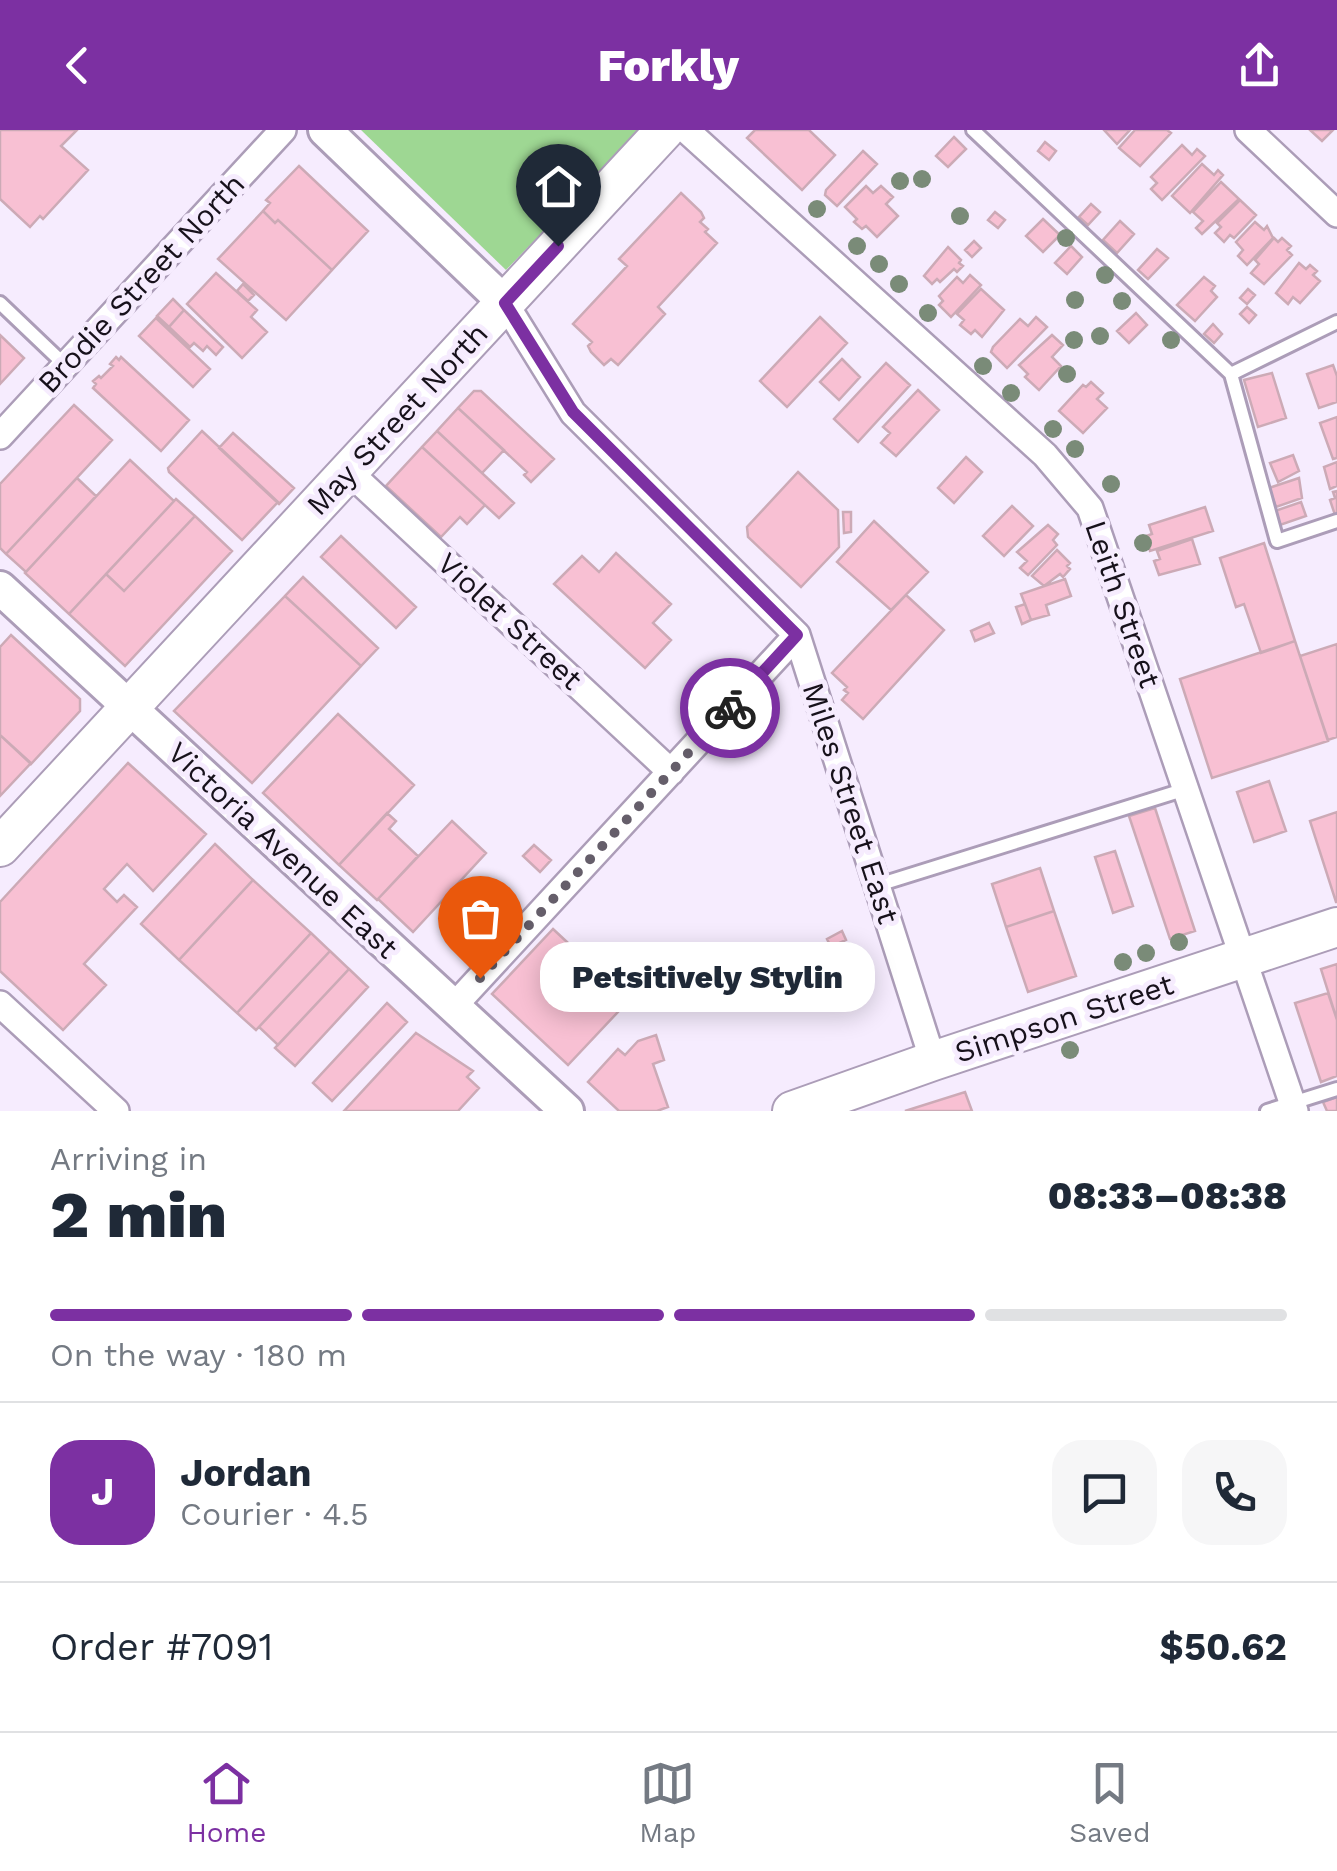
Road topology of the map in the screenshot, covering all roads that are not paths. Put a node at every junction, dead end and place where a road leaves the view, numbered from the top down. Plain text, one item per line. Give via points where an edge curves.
1 (282, 130) edge
2 (325, 130) edge
3 (666, 130) edge
4 (686, 130) edge
5 (973, 130) edge
6 (1248, 130) edge
7 (1337, 214) edge
8 (0, 303) edge
9 (505, 303) junction
10 (1337, 322) edge
11 (66, 366) junction
12 (1231, 374) junction
13 (0, 436) edge
14 (348, 471) junction
15 (1337, 521) edge
16 (0, 588) edge
17 (797, 635) junction
18 (129, 707) junction
19 (670, 772) junction
20 (1187, 788) junction
21 (0, 846) edge
22 (878, 886) junction
23 (1337, 928) edge
24 (1245, 958) junction
25 (0, 1004) edge
26 (453, 1007) junction
27 (933, 1060) junction
28 (1337, 1088) edge
29 (1294, 1107) edge
30 (116, 1111) edge
31 (567, 1111) edge
32 (792, 1111) edge
33 (1267, 1111) edge

1 - 11 street, Brodie Street North
2 - 9 street, Miles Street East
3 - 9 main road, May Street North
4 - 20 street, Leith Street via 1045,455 1090,508
5 - 12 lane
6 - 7 street
8 - 11 lane
9 - 14 main road, May Street North
9 - 17 street, Miles Street East via 573,412
10 - 12 lane
11 - 13 street, Brodie Street North
12 - 15 lane via 1277,541
14 - 18 main road, May Street North
14 - 19 street, Violet Street
16 - 18 street, Victoria Avenue East
17 - 19 street
17 - 22 street, Miles Street East
18 - 21 main road, May Street North
18 - 26 street, Victoria Avenue East
19 - 26 street
20 - 22 lane
20 - 24 street, Leith Street
22 - 27 street, Miles Street East
23 - 24 main road, Simpson Street
24 - 27 main road, Simpson Street
24 - 29 street, Leith Street
25 - 30 street
26 - 31 street, Victoria Avenue East
27 - 32 main road, Simpson Street
28 - 29 lane
29 - 33 lane

